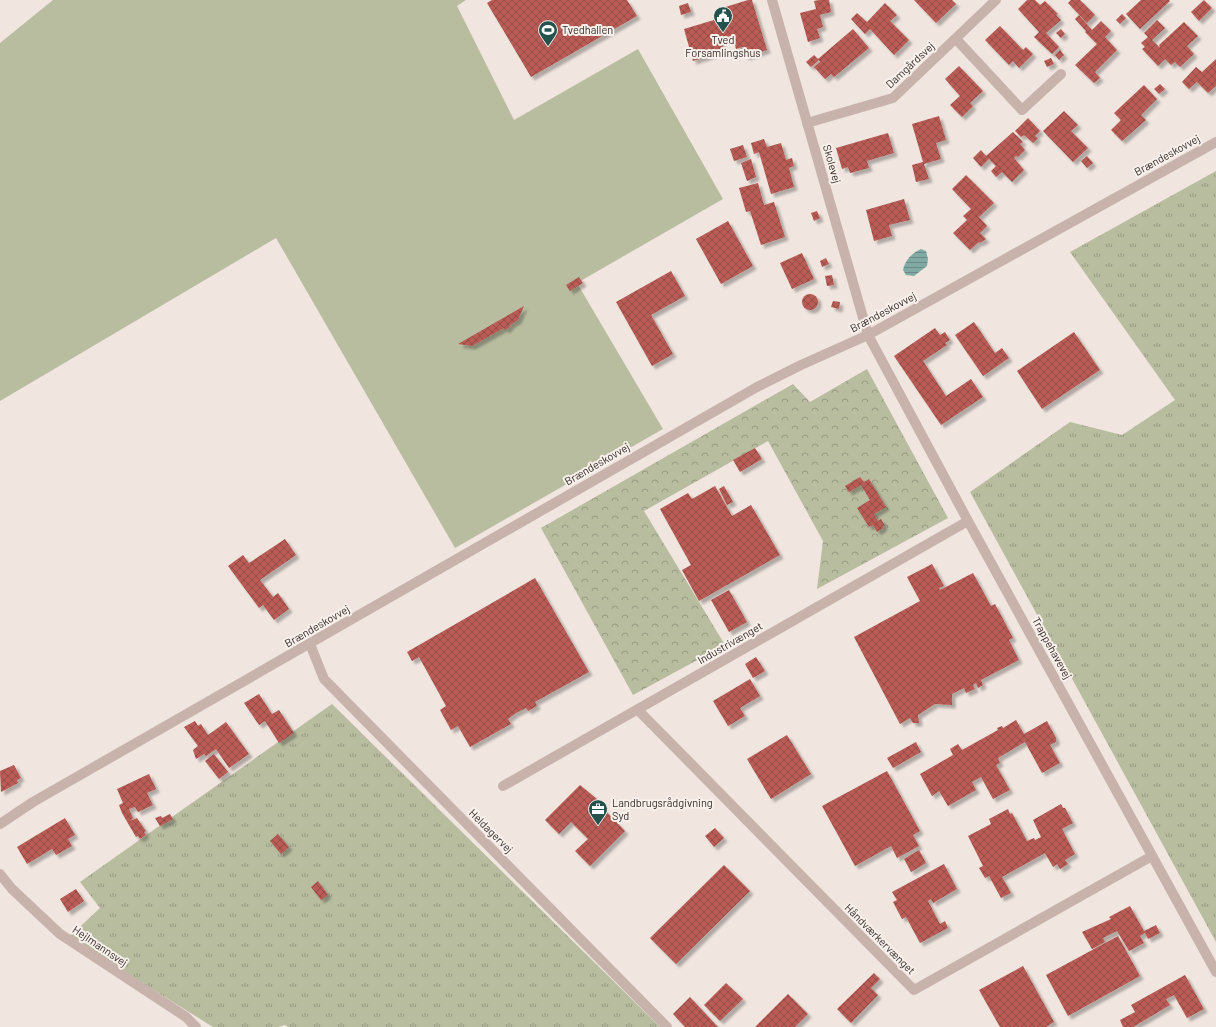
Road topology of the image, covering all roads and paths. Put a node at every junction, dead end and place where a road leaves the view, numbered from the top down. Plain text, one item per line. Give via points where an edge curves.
1 (772, 0) edge
2 (996, 0) edge
3 (956, 39) junction
4 (1061, 74) dead end
5 (807, 123) junction
6 (1216, 142) edge
7 (868, 335) junction
8 (968, 521) junction
9 (310, 644) junction
10 (638, 710) junction
11 (503, 786) dead end
12 (0, 824) edge
13 (1152, 856) junction
14 (0, 874) edge
15 (1216, 972) edge
16 (196, 1027) edge
17 (667, 1027) edge

1 - 5 street, Skolevej
2 - 3 street, Damgårdsvej
3 - 4 street via 1022,110
3 - 5 street, Damgårdsvej via 893,98
5 - 7 street, Skolevej
6 - 7 street, Brændeskovvej
7 - 8 street, Trappehavevej
7 - 9 street, Brændeskovvej via 757,387
8 - 10 street, Industrivænget
8 - 13 street, Trappehavevej
9 - 12 street, Brændeskovvej via 33,802
9 - 17 street, Heldagervej via 324,679
10 - 11 street, Industrivænget
10 - 13 street, Håndværkervænget via 914,990
13 - 15 street, Trappehavevej
14 - 16 street, Hejlmannsvej via 60,934 186,1017

